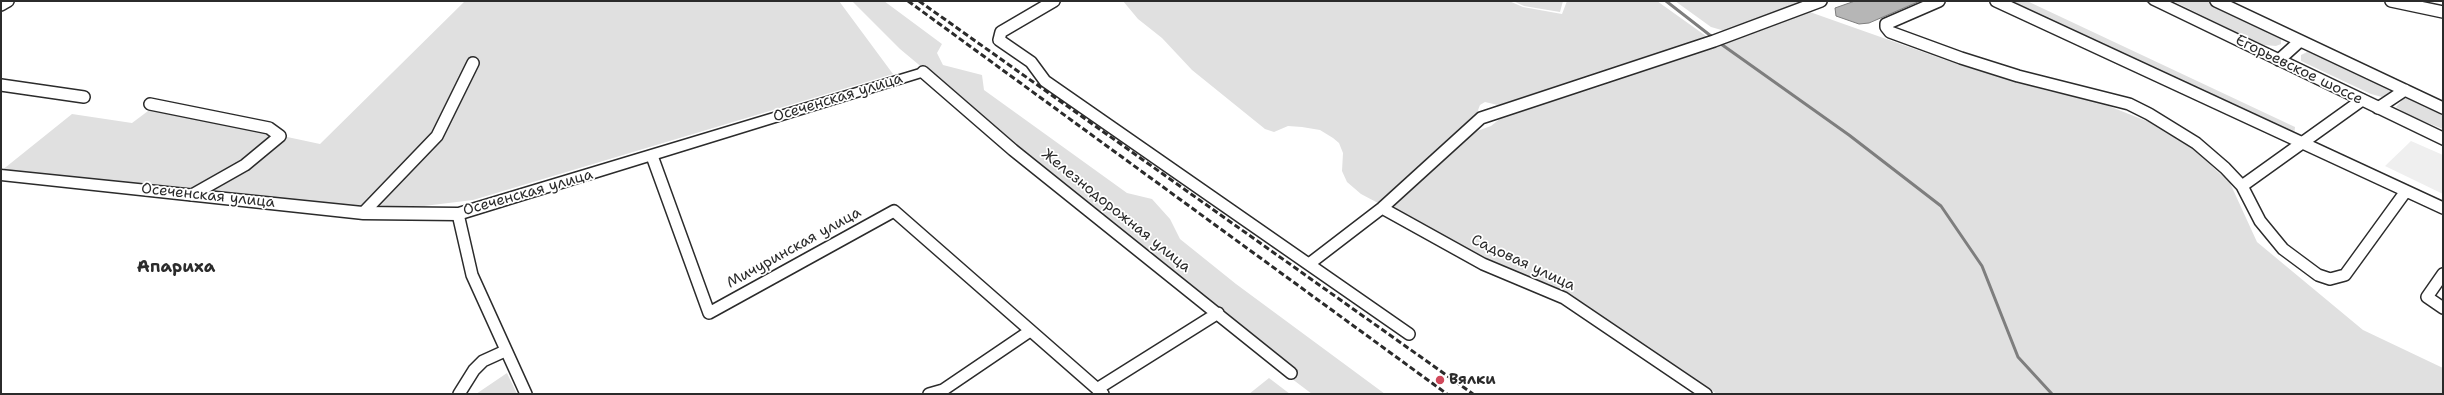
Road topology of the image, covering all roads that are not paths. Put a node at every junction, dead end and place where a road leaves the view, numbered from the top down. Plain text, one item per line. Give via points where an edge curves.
1 (8, 1) edge
2 (1054, 1) edge
3 (1821, 1) edge
4 (1939, 1) edge
5 (1996, 1) edge
6 (2156, 1) edge
7 (2216, 1) edge
8 (2391, 1) edge
9 (1, 6) edge
10 (2443, 12) edge
11 (2300, 40) junction
12 (2279, 60) junction
13 (473, 63) dead end
14 (922, 72) joint
15 (1, 85) edge
16 (2405, 90) junction
17 (84, 97) dead end
18 (2362, 100) junction
19 (150, 104) dead end
20 (2378, 108) junction
21 (2443, 108) edge
22 (2442, 137) edge
23 (2302, 142) junction
24 (652, 156) junction
25 (1, 175) edge
26 (2242, 186) junction
27 (2406, 191) junction
28 (192, 195) junction
29 (1382, 208) junction
30 (2443, 208) edge
31 (363, 213) junction
32 (458, 214) junction
33 (1308, 264) junction
34 (2443, 274) edge
35 (2427, 297) junction
36 (2443, 301) edge
37 (2443, 308) edge
38 (1218, 313) junction
39 (1030, 331) junction
40 (1409, 334) dead end
41 (505, 350) junction
42 (1291, 373) dead end
43 (1100, 391) edge
44 (459, 394) edge
45 (526, 394) edge
46 (928, 394) edge
47 (1706, 394) edge

1 - 9 street
2 - 33 street via 1001,32 999,40 1031,62 1045,82
3 - 29 street via 1714,41 1481,118
4 - 26 street via 1886,24 1886,27 1890,32 2018,76 2129,104 2196,143
5 - 23 street
6 - 12 main road, Егорьевское шоссе
7 - 11 street
8 - 10 street
11 - 12 street
11 - 16 street
12 - 18 main road, Егорьевское шоссе
13 - 31 street via 437,136
14 - 24 street, Осеченская улица
14 - 38 street, Железнодорожная улица via 1013,150
15 - 17 street
16 - 20 street
16 - 21 street
18 - 20 main road, Егорьевское шоссе
18 - 23 street
19 - 28 street via 269,128 280,136 245,165
20 - 22 main road, Егорьевское шоссе
23 - 26 street
23 - 27 street
24 - 32 street, Осеченская улица
24 - 39 street, Мичуринская улица via 710,313 894,211
25 - 28 street, Осеченская улица
26 - 27 street via 2260,221 2283,249 2302,265 2330,279 2345,275
27 - 30 street
28 - 31 street, Осеченская улица
29 - 33 street
29 - 47 street, Садовая улица via 1483,264 1564,298
31 - 32 street, Осеченская улица
32 - 41 street via 472,275
33 - 40 street
34 - 35 street
35 - 36 street
35 - 37 street
38 - 42 street, Железнодорожная улица
38 - 43 street
39 - 43 street
39 - 46 street via 943,390
41 - 44 street via 483,361
41 - 45 street

